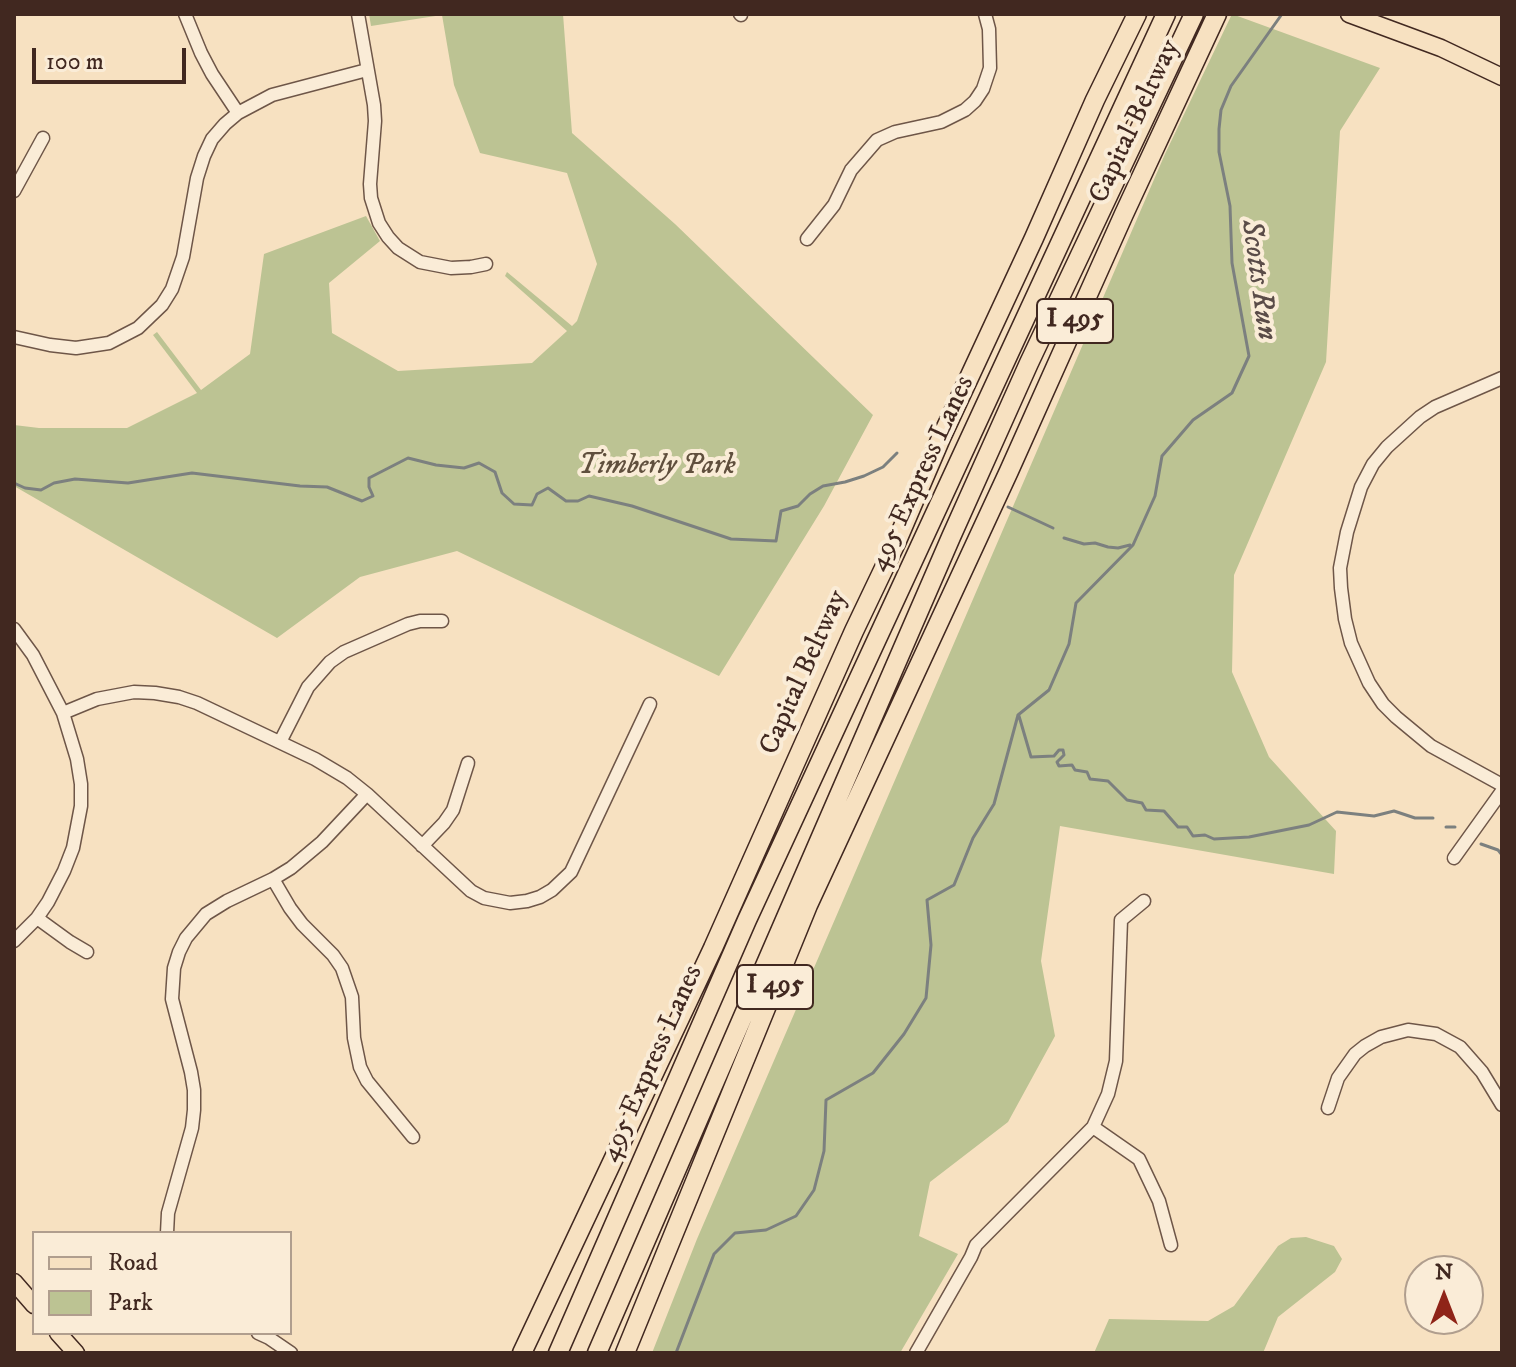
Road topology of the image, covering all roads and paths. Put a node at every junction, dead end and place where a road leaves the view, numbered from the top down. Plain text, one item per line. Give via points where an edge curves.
1 (185, 14) edge
2 (358, 14) edge
3 (985, 14) edge
4 (1137, 14) edge
5 (1166, 14) edge
6 (1194, 14) edge
7 (1217, 14) edge
8 (1349, 14) edge
9 (367, 70) junction
10 (1502, 77) edge
11 (238, 113) junction
12 (43, 138) dead end
13 (14, 191) edge
14 (807, 239) dead end
15 (486, 264) dead end
16 (14, 337) edge
17 (1502, 378) edge
18 (442, 621) dead end
19 (14, 629) edge
20 (650, 704) dead end
21 (63, 713) junction
22 (280, 742) junction
23 (468, 763) dead end
24 (1502, 785) edge
25 (1502, 791) edge
26 (367, 794) junction
27 (422, 846) junction
28 (1454, 858) dead end
29 (273, 879) junction
30 (1144, 901) dead end
31 (37, 918) junction
32 (14, 941) edge
33 (87, 952) dead end
34 (1502, 1105) edge
35 (1328, 1108) dead end
36 (1093, 1127) junction
37 (413, 1137) dead end
38 (167, 1231) edge
39 (1171, 1245) dead end
40 (14, 1282) edge
41 (32, 1303) edge
42 (60, 1335) edge
43 (262, 1335) edge
44 (76, 1353) edge
45 (291, 1353) edge
46 (522, 1353) edge
47 (558, 1353) edge
48 (597, 1353) edge
49 (625, 1353) edge
50 (916, 1353) edge

1 - 11 street via 212,74
2 - 9 street
3 - 14 street via 990,68 975,101 941,122 877,140
4 - 46 highway, Capital Beltway / I 495 via 713,948
5 - 47 highway, 495 Express Lanes / I 495 via 747,920
6 - 48 highway, 495 Express Lanes / I 495 via 951,537
7 - 49 highway, Capital Beltway / I 495 via 808,905
8 - 10 main road
9 - 11 street via 272,95
9 - 15 street via 375,121 371,198 379,223 398,248 420,262 451,268
11 - 16 street via 212,139 204,156 179,273 152,317 124,337 92,347 61,348
12 - 13 street
17 - 24 street via 1435,407 1387,447 1361,487 1340,568 1351,643 1383,704 1431,746
18 - 22 street via 408,624 330,662 308,687
19 - 21 street
20 - 27 street via 571,872 552,890 510,903 484,898
21 - 22 street via 115,694 155,693 197,703
21 - 31 street via 81,784 78,828 64,871
22 - 26 street
23 - 27 street via 453,810
25 - 28 street
26 - 27 street
26 - 29 street via 308,855
29 - 37 street via 302,924 342,968 352,997 360,1067
29 - 38 street via 206,914 186,938 174,968 172,999 191,1072 194,1110
30 - 36 street via 1121,920 1116,1061
31 - 32 street
31 - 33 street
34 - 35 street via 1460,1047 1436,1034 1408,1030 1381,1037 1355,1054 1338,1078
36 - 39 street via 1139,1159 1159,1201
36 - 50 street via 976,1245
40 - 41 main road
42 - 44 main road
43 - 45 street

